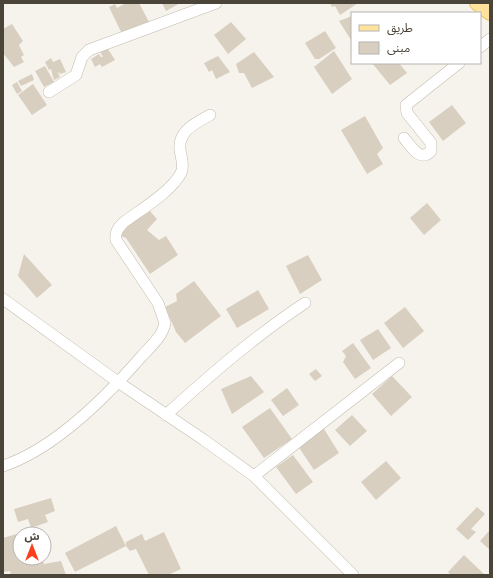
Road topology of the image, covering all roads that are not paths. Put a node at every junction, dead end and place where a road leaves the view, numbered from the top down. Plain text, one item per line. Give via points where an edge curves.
1 (216, 3) edge
2 (477, 3) edge
3 (490, 13) edge
4 (490, 39) edge
5 (481, 46) edge
6 (458, 64) edge
7 (49, 92) dead end
8 (210, 115) dead end
9 (404, 138) dead end
10 (3, 299) edge
11 (305, 303) dead end
12 (399, 363) dead end
13 (118, 382) junction
14 (166, 415) junction
15 (3, 466) edge
16 (254, 476) junction
17 (352, 575) edge

1 - 7 street via 89,50 82,57 76,75
2 - 3 main road
4 - 5 street
6 - 9 street via 406,105 407,113 431,143 431,151 425,155 417,154
8 - 13 street via 191,125 184,132 179,147 183,162 182,171 177,179 118,228 116,240 158,303 165,323 161,334
10 - 13 street
11 - 14 street via 267,328 208,376
12 - 16 street
13 - 14 street
13 - 15 street via 96,404 50,440
14 - 16 street
16 - 17 street

